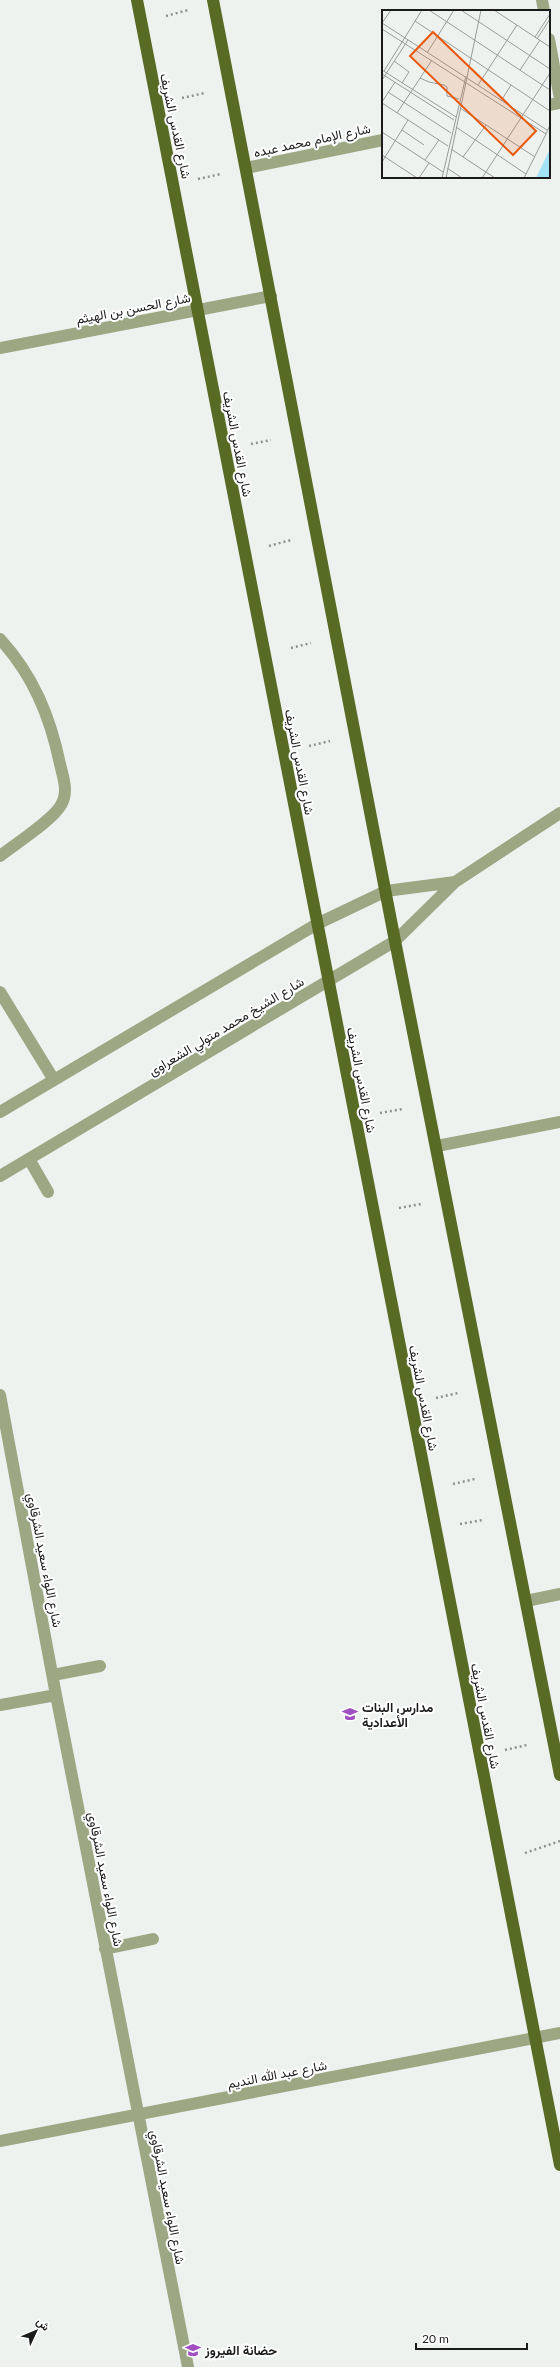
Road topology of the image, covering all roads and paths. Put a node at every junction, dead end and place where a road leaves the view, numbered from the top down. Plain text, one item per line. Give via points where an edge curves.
1 (137, 0) edge
2 (542, 0) edge
3 (213, 2) edge
4 (544, 10) edge
5 (141, 22) junction
6 (550, 44) edge
7 (231, 88) junction
8 (560, 98) edge
9 (157, 103) junction
10 (560, 103) edge
11 (550, 106) edge
12 (382, 140) edge
13 (246, 168) junction
14 (174, 185) junction
15 (271, 296) junction
16 (197, 310) junction
17 (0, 348) edge
18 (297, 435) junction
19 (224, 449) junction
20 (317, 534) junction
21 (245, 552) junction
22 (337, 637) junction
23 (0, 639) edge
24 (265, 655) junction
25 (356, 736) junction
26 (284, 752) junction
27 (560, 813) edge
28 (0, 856) edge
29 (454, 882) junction
30 (386, 891) junction
31 (317, 924) junction
32 (395, 941) junction
33 (328, 981) junction
34 (0, 992) edge
35 (54, 1080) junction
36 (429, 1104) junction
37 (0, 1112) edge
38 (355, 1118) junction
39 (560, 1122) edge
40 (437, 1146) junction
41 (29, 1159) junction
42 (0, 1176) edge
43 (48, 1192) dead end
44 (447, 1199) junction
45 (374, 1213) junction
46 (484, 1387) junction
47 (0, 1395) edge
48 (411, 1404) junction
49 (501, 1473) junction
50 (427, 1490) junction
51 (509, 1515) junction
52 (435, 1529) junction
53 (560, 1594) edge
54 (526, 1601) junction
55 (100, 1666) dead end
56 (53, 1675) junction
57 (56, 1695) junction
58 (0, 1705) edge
59 (553, 1739) junction
60 (479, 1755) junction
61 (560, 1775) edge
62 (560, 1841) edge
63 (500, 1861) junction
64 (153, 1939) dead end
65 (105, 1949) junction
66 (560, 2034) edge
67 (534, 2038) junction
68 (137, 2115) junction
69 (0, 2141) edge
70 (560, 2165) edge
71 (188, 2367) edge

1 - 5 main road, شارع القدس الشريف
2 - 4 street
3 - 5 path
3 - 7 main road
5 - 9 main road, شارع القدس الشريف
6 - 8 street
7 - 9 path
7 - 13 main road
9 - 14 main road, شارع القدس الشريف
10 - 11 street
12 - 13 street, شارع الإمام محمد عبده
13 - 14 path
13 - 15 main road
14 - 16 main road, شارع القدس الشريف
15 - 16 street, شارع الحسن بن الهيثم
15 - 18 main road
16 - 17 street, شارع الحسن بن الهيثم
16 - 19 main road, شارع القدس الشريف
18 - 19 path
18 - 20 main road
19 - 21 main road, شارع القدس الشريف
20 - 21 path
20 - 22 main road
21 - 24 main road, شارع القدس الشريف
22 - 24 path
22 - 25 main road
23 - 28 street via 25,670 37,691 54,737 65,788 63,801 56,812
24 - 26 main road, شارع القدس الشريف
25 - 26 path
25 - 30 main road
26 - 31 main road, شارع القدس الشريف
27 - 29 street, شارع الشيخ محمد متولي الشعراوى
29 - 30 street, شارع الشيخ محمد متولي الشعراوى
29 - 32 street, شارع الشيخ محمد متولي الشعراوى
30 - 31 street, شارع الشيخ محمد متولي الشعراوى
30 - 32 main road
31 - 33 main road, شارع القدس الشريف
31 - 35 street, شارع الشيخ محمد متولي الشعراوى
32 - 33 street, شارع الشيخ محمد متولي الشعراوى
32 - 36 main road
33 - 38 main road, شارع القدس الشريف
33 - 41 street, شارع الشيخ محمد متولي الشعراوى
34 - 35 street
35 - 37 street, شارع الشيخ محمد متولي الشعراوى
36 - 38 path
36 - 40 main road
38 - 45 main road, شارع القدس الشريف
39 - 40 street
40 - 44 main road
41 - 42 street, شارع الشيخ محمد متولي الشعراوى
41 - 43 street
44 - 45 path
44 - 46 main road
45 - 48 main road, شارع القدس الشريف
46 - 48 path
46 - 49 main road
47 - 56 street, شارع اللواء سعيد الشرقاوي
48 - 50 main road, شارع القدس الشريف
49 - 50 path
49 - 51 main road
50 - 52 main road, شارع القدس الشريف
51 - 52 path
51 - 54 main road
52 - 60 main road, شارع القدس الشريف
53 - 54 street
54 - 59 main road
55 - 56 street
56 - 57 street, شارع اللواء سعيد الشرقاوي
57 - 58 street
57 - 65 street, شارع اللواء سعيد الشرقاوي
59 - 60 path
59 - 61 main road
60 - 63 main road, شارع القدس الشريف
62 - 63 path
63 - 67 main road, شارع القدس الشريف
64 - 65 street
65 - 68 street, شارع اللواء سعيد الشرقاوي
66 - 67 street, شارع عبد الله النديم
67 - 68 street, شارع عبد الله النديم
67 - 70 main road, شارع القدس الشريف
68 - 69 street, شارع عبد الله النديم
68 - 71 street, شارع اللواء سعيد الشرقاوي

